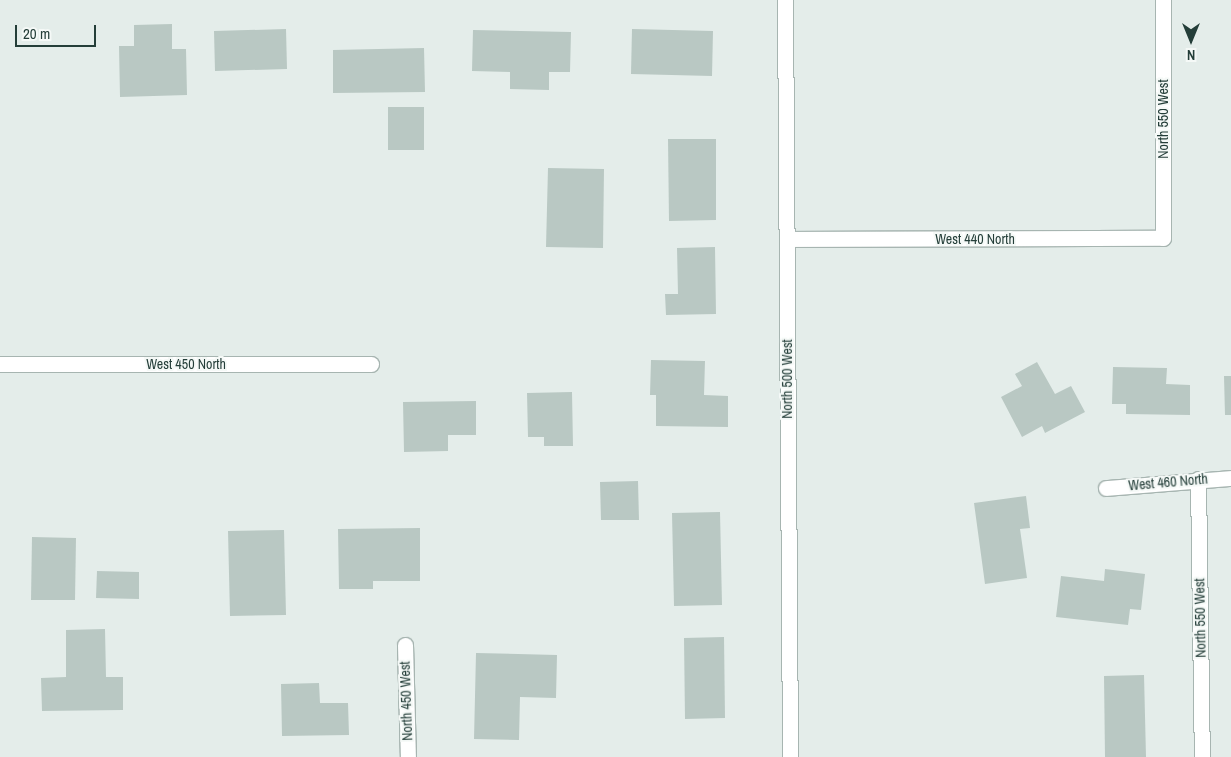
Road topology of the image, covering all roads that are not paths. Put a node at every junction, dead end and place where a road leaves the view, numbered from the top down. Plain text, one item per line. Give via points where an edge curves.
1 (785, 0) edge
2 (1163, 0) edge
3 (1163, 238) joint
4 (786, 239) junction
5 (0, 364) edge
6 (371, 364) dead end
7 (1198, 478) junction
8 (1231, 478) edge
9 (1106, 488) dead end
10 (405, 645) dead end
11 (408, 757) edge
12 (790, 757) edge
13 (1202, 757) edge

1 - 4 street, North 500 West
2 - 3 street, North 550 West
3 - 4 street, West 440 North
4 - 12 street, North 500 West
5 - 6 street, West 450 North
7 - 8 street, West 460 North
7 - 9 street, West 460 North
7 - 13 street, North 550 West
10 - 11 street, North 450 West

